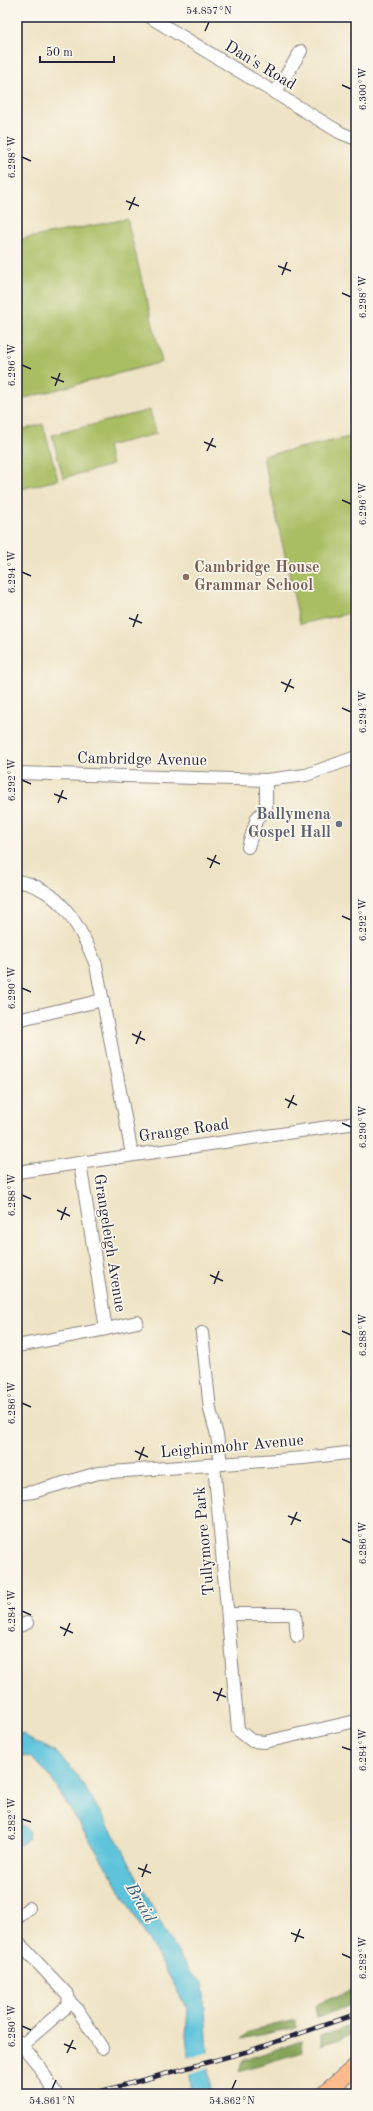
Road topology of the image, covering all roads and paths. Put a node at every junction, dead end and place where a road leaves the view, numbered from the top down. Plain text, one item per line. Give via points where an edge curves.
1 (150, 17) edge
2 (301, 52) dead end
3 (275, 92) junction
4 (356, 139) edge
5 (356, 757) edge
6 (17, 773) edge
7 (266, 780) junction
8 (248, 847) dead end
9 (17, 881) edge
10 (103, 1000) junction
11 (17, 1020) edge
12 (356, 1123) edge
13 (132, 1154) junction
14 (80, 1163) junction
15 (17, 1172) edge
16 (137, 1322) dead end
17 (106, 1329) junction
18 (202, 1333) dead end
19 (17, 1346) edge
20 (356, 1452) edge
21 (217, 1464) junction
22 (17, 1494) edge
23 (228, 1614) junction
24 (297, 1636) dead end
25 (356, 1721) edge
26 (28, 1908) dead end
27 (17, 1918) edge
28 (17, 1941) edge
29 (69, 2001) junction
30 (20, 2043) edge
31 (102, 2048) dead end
32 (356, 2066) edge
33 (56, 2094) edge
34 (324, 2094) edge

1 - 3 street, Dan's Road
2 - 3 street
3 - 4 street, Dan's Road via 341,133
5 - 7 street, Cambridge Avenue via 306,775
6 - 7 street, Cambridge Avenue
7 - 8 street via 266,808 257,818
9 - 10 street via 38,888 51,896 76,921 96,965
10 - 11 street
10 - 13 street
12 - 13 street, Grange Road
13 - 14 street, Grange Road
14 - 15 street, Grange Road
14 - 17 street, Grangeleigh Avenue
16 - 17 street, Grangeleigh Avenue
17 - 19 street, Grangeleigh Avenue
18 - 21 street, Tullymore Park via 210,1410 217,1435
20 - 21 street, Leighinmohr Avenue
21 - 22 street, Leighinmohr Avenue via 98,1474
21 - 23 street, Tullymore Park
23 - 24 street, Tullymore Park via 296,1614
23 - 25 street, Tullymore Park via 236,1724 241,1734 252,1741 265,1742
26 - 27 street
28 - 29 street via 68,1995
29 - 30 street via 64,2009
29 - 31 street via 78,2010
30 - 33 street via 36,2062
32 - 34 main road

